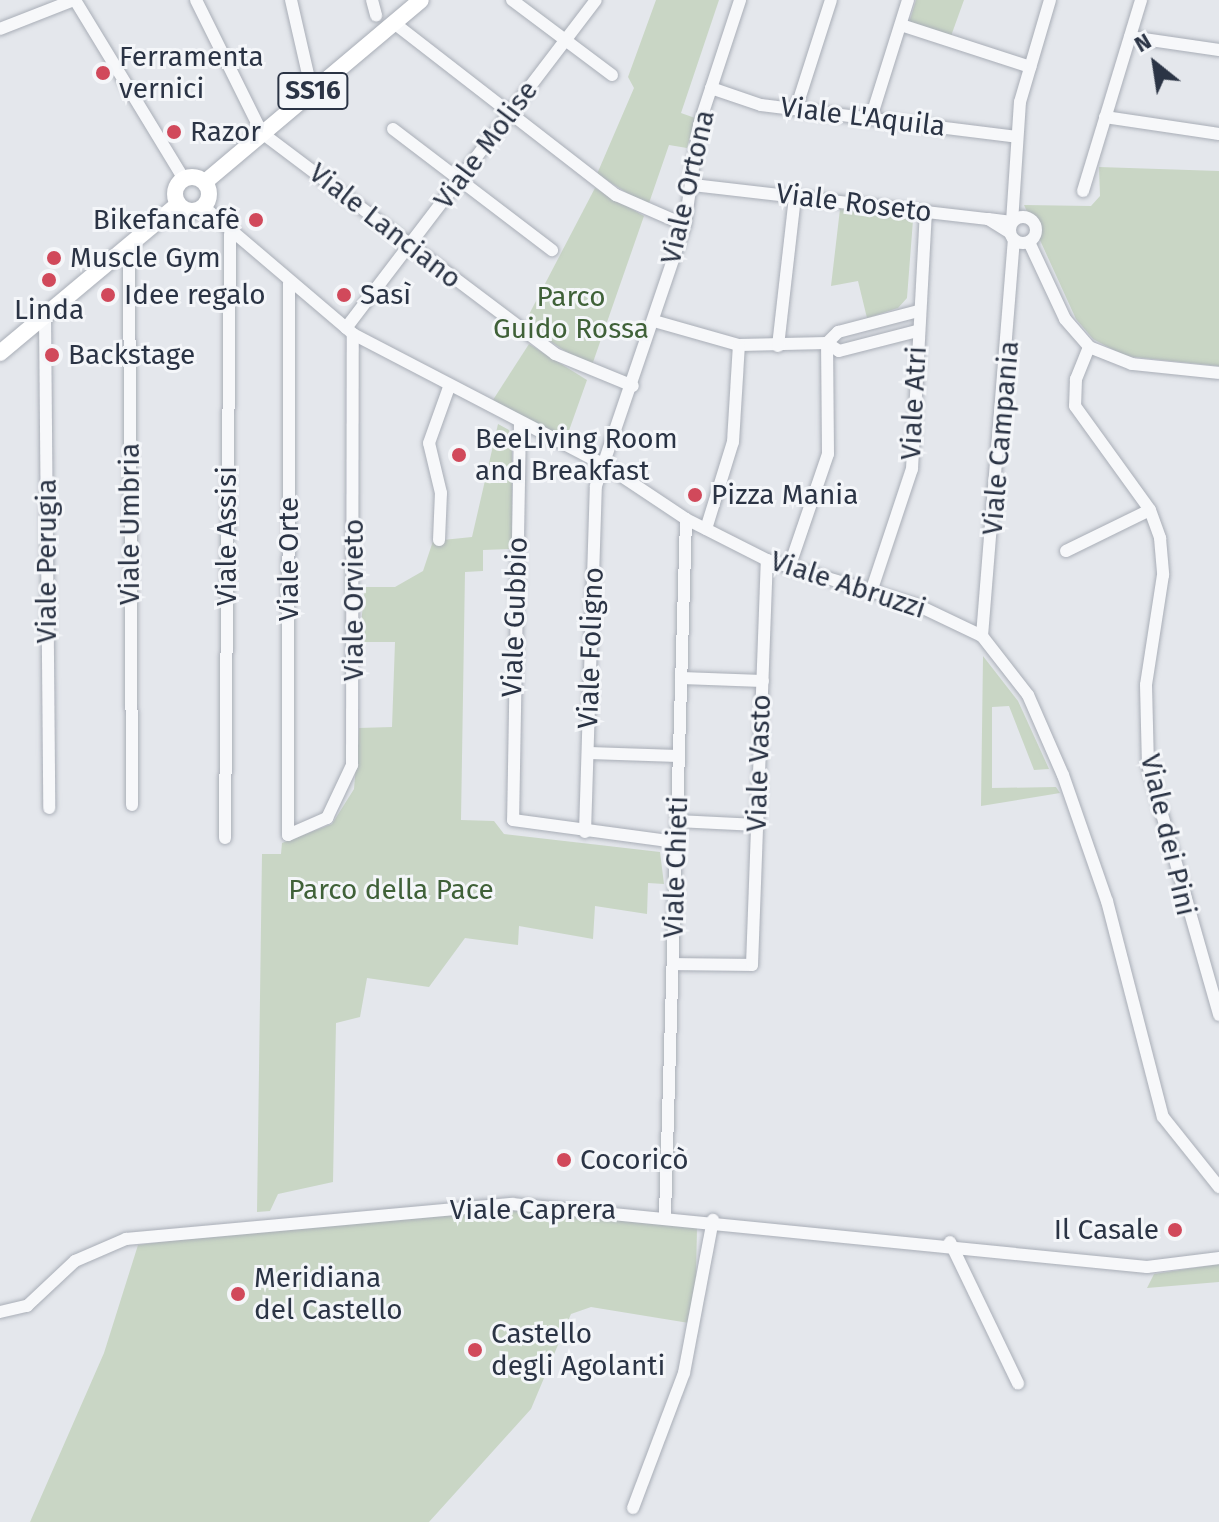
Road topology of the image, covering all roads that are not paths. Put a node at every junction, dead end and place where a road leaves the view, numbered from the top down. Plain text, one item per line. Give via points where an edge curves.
1 (74, 0) edge
2 (196, 0) edge
3 (291, 0) edge
4 (372, 0) edge
5 (421, 0) edge
6 (512, 0) edge
7 (596, 0) edge
8 (740, 0) edge
9 (831, 0) edge
10 (908, 0) edge
11 (1050, 0) edge
12 (1141, 0) edge
13 (376, 15) dead end
14 (394, 23) junction
15 (901, 25) junction
16 (0, 29) edge
17 (1130, 37) junction
18 (566, 40) junction
19 (1219, 50) edge
20 (1030, 67) junction
21 (612, 75) dead end
22 (711, 88) junction
23 (312, 92) junction
24 (796, 109) junction
25 (510, 113) junction
26 (1105, 117) junction
27 (871, 118) junction
28 (393, 129) dead end
29 (262, 133) junction
30 (1219, 134) edge
31 (1017, 137) junction
32 (184, 179) junction
33 (459, 179) junction
34 (205, 182) junction
35 (693, 185) junction
36 (1083, 191) dead end
37 (795, 196) junction
38 (1016, 196) junction
39 (178, 204) junction
40 (204, 207) junction
41 (926, 212) junction
42 (1027, 217) junction
43 (685, 225) junction
44 (1012, 232) junction
45 (230, 234) junction
46 (1032, 239) junction
47 (129, 244) junction
48 (409, 245) junction
49 (552, 250) dead end
50 (1015, 269) junction
51 (289, 283) junction
52 (918, 311) junction
53 (45, 314) junction
54 (654, 321) junction
55 (349, 331) junction
56 (917, 331) junction
57 (827, 343) junction
58 (739, 345) junction
59 (778, 346) junction
60 (1089, 347) junction
61 (0, 353) edge
62 (1219, 373) edge
63 (633, 386) junction
64 (449, 387) junction
65 (520, 424) junction
66 (605, 465) junction
67 (1150, 510) junction
68 (686, 519) junction
69 (706, 529) junction
70 (439, 540) dead end
71 (1066, 551) dead end
72 (767, 560) junction
73 (790, 565) junction
74 (872, 589) junction
75 (982, 636) junction
76 (681, 678) junction
77 (763, 681) junction
78 (588, 753) junction
79 (679, 756) junction
80 (132, 805) dead end
81 (49, 808) dead end
82 (677, 821) junction
83 (757, 825) junction
84 (585, 832) junction
85 (288, 835) joint
86 (225, 838) dead end
87 (676, 842) junction
88 (673, 964) junction
89 (1219, 1015) edge
90 (1219, 1187) edge
91 (665, 1215) junction
92 (713, 1220) junction
93 (950, 1242) junction
94 (1219, 1258) edge
95 (0, 1312) edge
96 (1018, 1383) dead end
97 (633, 1508) dead end

1 - 16 street
1 - 32 street
2 - 29 street
3 - 23 street
4 - 13 street
5 - 14 main road, SS16
6 - 18 street
7 - 18 street, Viale Molise
8 - 22 street, Viale Ortona
9 - 24 street
10 - 15 street
11 - 20 street, Viale Campania
12 - 17 street
14 - 23 main road, SS16
14 - 25 street
15 - 20 street
15 - 27 street
17 - 19 street
17 - 26 street
18 - 21 street
18 - 25 street, Viale Molise
20 - 31 street, Viale Campania
22 - 24 street, Viale L'Aquila
22 - 35 street, Viale Ortona
23 - 29 main road, SS16
24 - 27 street, Viale L'Aquila
25 - 33 street, Viale Molise
25 - 43 street via 616,195
26 - 30 street
26 - 36 street
27 - 31 street, Viale L'Aquila
28 - 33 street
29 - 34 main road, SS16
29 - 48 street, Viale Lanciano
31 - 38 street, Viale Campania
32 - 34 main road
32 - 39 main road via 175,193
33 - 48 street, Viale Molise
33 - 49 street
34 - 40 main road
35 - 37 street, Viale Roseto
35 - 43 street, Viale Ortona
37 - 41 street, Viale Roseto
37 - 59 street
38 - 42 street
38 - 44 street, Viale Campania
39 - 40 main road via 193,212
39 - 47 main road
40 - 45 street, Viale Abruzzi
41 - 44 street, Viale Roseto via 988,219
41 - 52 street, Viale Atri
42 - 44 street
42 - 46 street
43 - 54 street, Viale Ortona
44 - 46 street
44 - 50 street, Viale Campania
45 - 51 street, Viale Abruzzi
45 - 86 street, Viale Assisi
46 - 50 street
46 - 60 street via 1065,319
47 - 53 main road
47 - 80 street, Viale Umbria
48 - 55 street, Viale Molise
48 - 63 street, Viale Lanciano via 555,354
50 - 75 street, Viale Campania
51 - 55 street, Viale Abruzzi
51 - 85 street, Viale Orte
52 - 56 street, Viale Atri
52 - 57 street via 838,332
53 - 61 main road
53 - 81 street, Viale Perugia
54 - 58 street
54 - 63 street, Viale Ortona
55 - 64 street, Viale Abruzzi
55 - 85 street, Viale Orvieto via 352,765 327,818
56 - 57 street via 839,351
56 - 74 street, Viale Atri via 912,469
57 - 59 street
57 - 73 street via 828,454
58 - 59 street
58 - 69 street via 733,442
60 - 62 street via 1132,364
60 - 67 street, Viale dei Pini via 1076,379 1075,406
63 - 66 street, Viale Ortona
64 - 65 street, Viale Abruzzi
64 - 70 street via 429,443 441,493
65 - 66 street, Viale Abruzzi
65 - 84 street, Viale Gubbio via 510,810 521,824
66 - 68 street, Viale Abruzzi
66 - 78 street, Viale Foligno via 596,486
67 - 71 street
67 - 89 street, Viale dei Pini via 1164,556 1146,685 1148,765
68 - 69 street, Viale Abruzzi
68 - 76 street, Viale Chieti
69 - 72 street, Viale Abruzzi
72 - 73 street, Viale Abruzzi
72 - 77 street, Viale Vasto
73 - 74 street, Viale Abruzzi
74 - 75 street, Viale Abruzzi
75 - 90 street, Viale Abruzzi via 1028,695 1063,775 1107,901 1163,1117
76 - 77 street
76 - 79 street, Viale Chieti
77 - 83 street, Viale Vasto
78 - 79 street
78 - 84 street, Viale Foligno
79 - 82 street, Viale Chieti
82 - 83 street
82 - 87 street, Viale Chieti
83 - 88 street, Viale Vasto via 752,965
84 - 87 street
87 - 88 street, Viale Chieti
88 - 91 street, Viale Chieti
91 - 92 street, Viale Caprera
91 - 95 street, Viale Caprera via 512,1204 126,1239 75,1261 27,1306
92 - 93 street, Viale Caprera
92 - 97 street via 684,1373
93 - 94 street, Viale Caprera via 1175,1268
93 - 96 street

